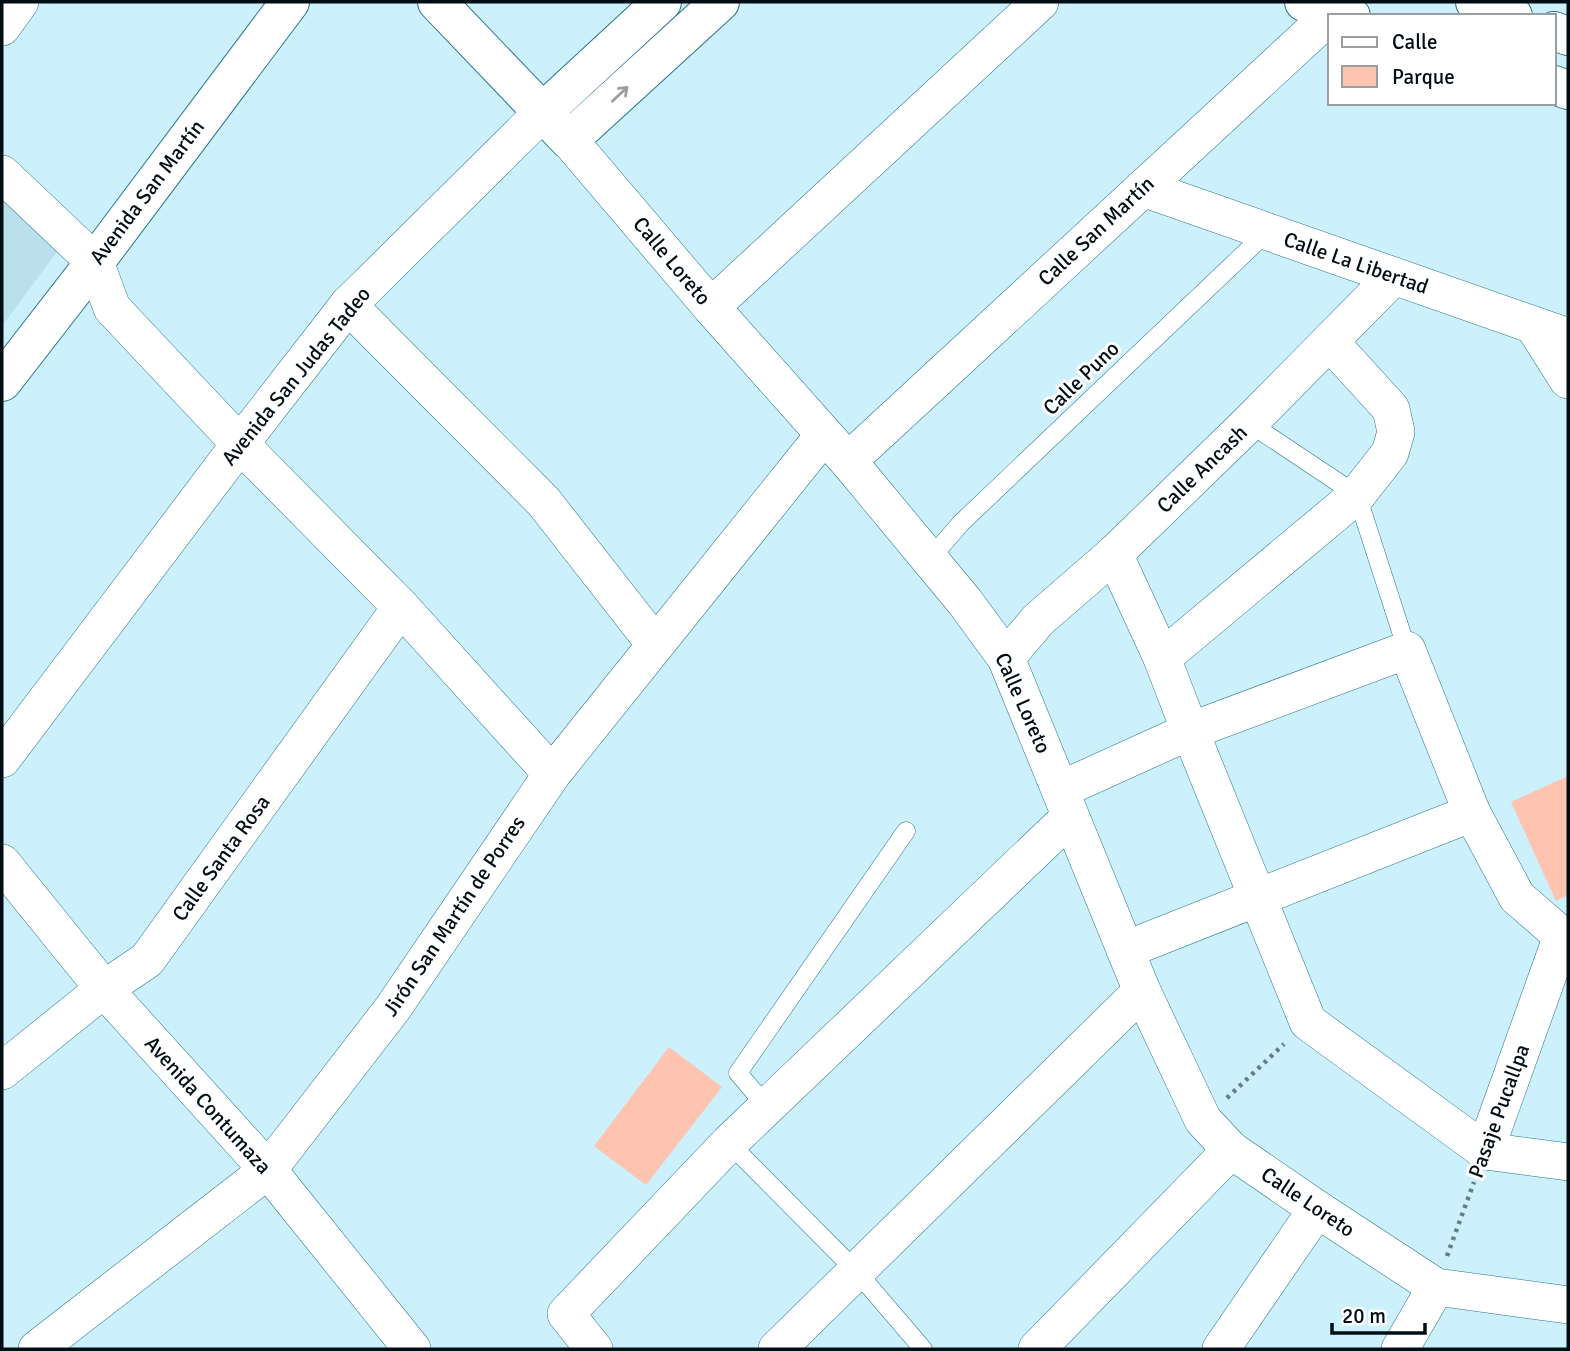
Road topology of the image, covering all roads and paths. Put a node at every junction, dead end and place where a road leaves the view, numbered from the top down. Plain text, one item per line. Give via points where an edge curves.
1 (20, 2) edge
2 (290, 2) edge
3 (437, 2) edge
4 (662, 2) edge
5 (720, 2) edge
6 (1040, 2) edge
7 (1475, 2) edge
8 (1334, 7) edge
9 (1508, 14) edge
10 (2, 27) edge
11 (543, 112) junction
12 (569, 140) junction
13 (2, 174) edge
14 (1143, 188) junction
15 (1267, 232) junction
16 (94, 262) junction
17 (1394, 276) junction
18 (348, 305) junction
19 (711, 307) junction
20 (1533, 325) junction
21 (1568, 338) edge
22 (1330, 342) junction
23 (1568, 380) edge
24 (2, 382) edge
25 (1249, 423) junction
26 (240, 444) junction
27 (836, 448) junction
28 (1357, 495) junction
29 (1114, 554) junction
30 (929, 560) junction
31 (401, 607) junction
32 (655, 644) junction
33 (1407, 650) junction
34 (1006, 658) junction
35 (1162, 658) junction
36 (1190, 731) junction
37 (2, 759) edge
38 (552, 774) junction
39 (1065, 803) junction
40 (1472, 813) junction
41 (906, 831) dead end
42 (2, 863) edge
43 (1258, 898) junction
44 (1565, 937) edge
45 (1125, 950) junction
46 (104, 989) junction
47 (1142, 991) junction
48 (1308, 1022) junction
49 (2, 1071) edge
50 (767, 1107) junction
51 (1203, 1120) junction
52 (729, 1143) junction
53 (1231, 1150) junction
54 (1485, 1151) junction
55 (1568, 1162) edge
56 (268, 1170) junction
57 (1317, 1209) junction
58 (857, 1272) junction
59 (1436, 1287) junction
60 (1568, 1305) edge
61 (401, 1345) edge
62 (37, 1349) edge
63 (594, 1349) edge
64 (777, 1349) edge
65 (923, 1349) edge
66 (1037, 1349) edge
67 (1221, 1349) edge
68 (1400, 1349) edge

1 - 10 street
2 - 16 street, Avenida San Martín
3 - 11 street, Calle Loreto
4 - 11 street, Avenida San Judas Tadeo
12 -> 5 street
6 - 19 street
7 - 9 street
8 - 14 street, Calle San Martín
11 - 12 street, Calle Loreto
11 - 18 street, Avenida San Judas Tadeo
12 - 19 street, Calle Loreto
13 - 16 street
14 - 15 street, Calle La Libertad
14 - 27 street, Calle San Martín
15 - 17 street, Calle La Libertad
15 - 30 lane, Calle Puno via 961,523
16 - 24 street, Avenida San Martín
16 - 26 street via 112,308
17 - 20 street, Calle La Libertad
17 - 22 street, Calle Ancash
18 - 26 street, Avenida San Judas Tadeo
18 - 32 street via 544,502
19 - 27 street, Calle Loreto
20 - 21 street, Calle La Libertad
20 - 23 street
22 - 25 street, Calle Ancash
22 - 28 street via 1391,409 1396,432 1390,453
25 - 28 lane
25 - 29 street, Calle Ancash
26 - 31 street
26 - 37 street, Avenida San Judas Tadeo
27 - 30 street, Calle Loreto
27 - 32 street, Jirón San Martín de Porres
28 - 33 lane
28 - 35 street
29 - 34 street, Calle Ancash via 1038,620
29 - 35 street
30 - 34 street, Calle Loreto
31 - 38 street
31 - 46 street, Calle Santa Rosa via 147,960
32 - 38 street, Jirón San Martín de Porres
33 - 36 street
33 - 40 street
34 - 39 street, Calle Loreto
35 - 36 street
36 - 39 street
36 - 43 street
38 - 56 street, Jirón San Martín de Porres via 393,1008
39 - 45 street, Calle Loreto
39 - 50 street
40 - 43 street
40 - 44 street via 1517,897
41 - 50 lane via 738,1073
42 - 46 street, Avenida Contumaza
43 - 45 street
43 - 48 street
44 - 54 street, Pasaje Pucallpa
45 - 47 street, Calle Loreto
46 - 49 street, Calle Santa Rosa
46 - 56 street, Avenida Contumaza
47 - 51 street, Calle Loreto
47 - 58 street
48 - 51 path
48 - 54 street
50 - 52 street
51 - 53 street, Calle Loreto
52 - 58 lane
52 - 63 street via 566,1314
53 - 57 street, Calle Loreto
53 - 66 street
54 - 55 street
54 - 59 path, Pasaje Pucallpa
56 - 61 street, Avenida Contumaza
56 - 62 street, Jirón San Martín de Porres
57 - 59 street, Calle Loreto
57 - 67 street
58 - 64 street
58 - 65 lane
59 - 60 street, Calle Loreto
59 - 68 street

